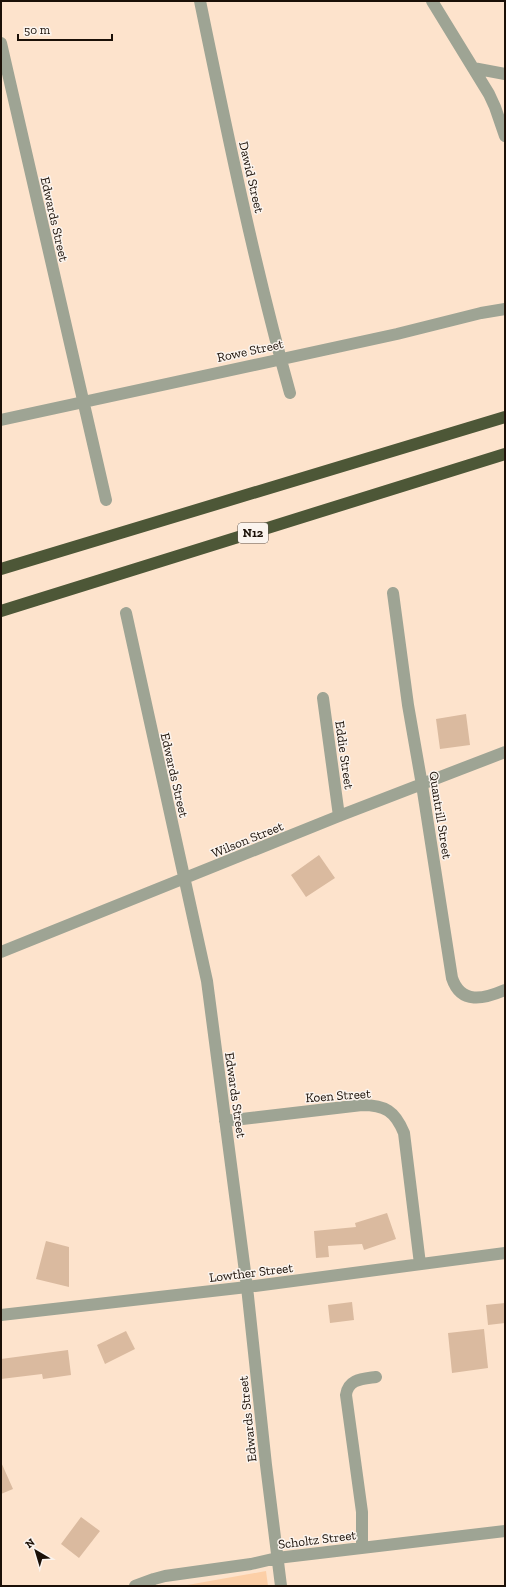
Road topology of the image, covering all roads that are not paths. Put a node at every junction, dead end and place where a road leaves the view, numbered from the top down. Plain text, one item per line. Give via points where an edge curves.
1 (200, 1) edge
2 (432, 1) edge
3 (1, 42) edge
4 (473, 68) junction
5 (505, 74) edge
6 (505, 136) edge
7 (505, 309) edge
8 (280, 358) junction
9 (290, 393) dead end
10 (82, 401) junction
11 (505, 417) edge
12 (1, 420) edge
13 (505, 454) edge
14 (106, 500) dead end
15 (1, 569) edge
16 (393, 593) dead end
17 (1, 611) edge
18 (126, 613) dead end
19 (323, 698) dead end
20 (505, 752) edge
21 (422, 784) junction
22 (339, 816) junction
23 (184, 879) junction
24 (1, 952) edge
25 (505, 990) edge
26 (225, 1120) junction
27 (505, 1253) edge
28 (420, 1264) junction
29 (247, 1287) junction
30 (1, 1315) edge
31 (376, 1377) dead end
32 (504, 1534) edge
33 (362, 1548) junction
34 (277, 1558) junction
35 (135, 1586) edge
36 (281, 1586) edge

1 - 8 street, Dawid Street via 234,165
2 - 4 street
3 - 10 street, Edwards Street
4 - 5 street
4 - 6 street via 495,107
7 - 8 street, Rowe Street
8 - 9 street, Dawid Street
8 - 10 street, Rowe Street
10 - 12 street, Rowe Street
10 - 14 street, Edwards Street
11 - 15 highway
13 - 17 highway, N12
16 - 21 street, Quantrill Street
18 - 23 street, Edwards Street
19 - 22 street, Eddie Street
20 - 21 street, Wilson Street
21 - 22 street, Wilson Street
21 - 25 street, Quantrill Street via 450,968 455,986 471,998 482,998
22 - 23 street, Wilson Street
23 - 24 street, Wilson Street
23 - 26 street, Edwards Street via 206,981
26 - 28 street, Koen Street via 362,1105 374,1105 388,1110 398,1120 404,1134
26 - 29 street, Edwards Street
27 - 28 street, Lowther Street
28 - 29 street, Lowther Street
29 - 30 street, Lowther Street
29 - 34 street, Edwards Street
31 - 33 street via 351,1384 346,1395 362,1512
32 - 33 street, Scholtz Street
33 - 34 street, Scholtz Street
34 - 35 street, Scholtz Street via 165,1576
34 - 36 street, Edwards Street

